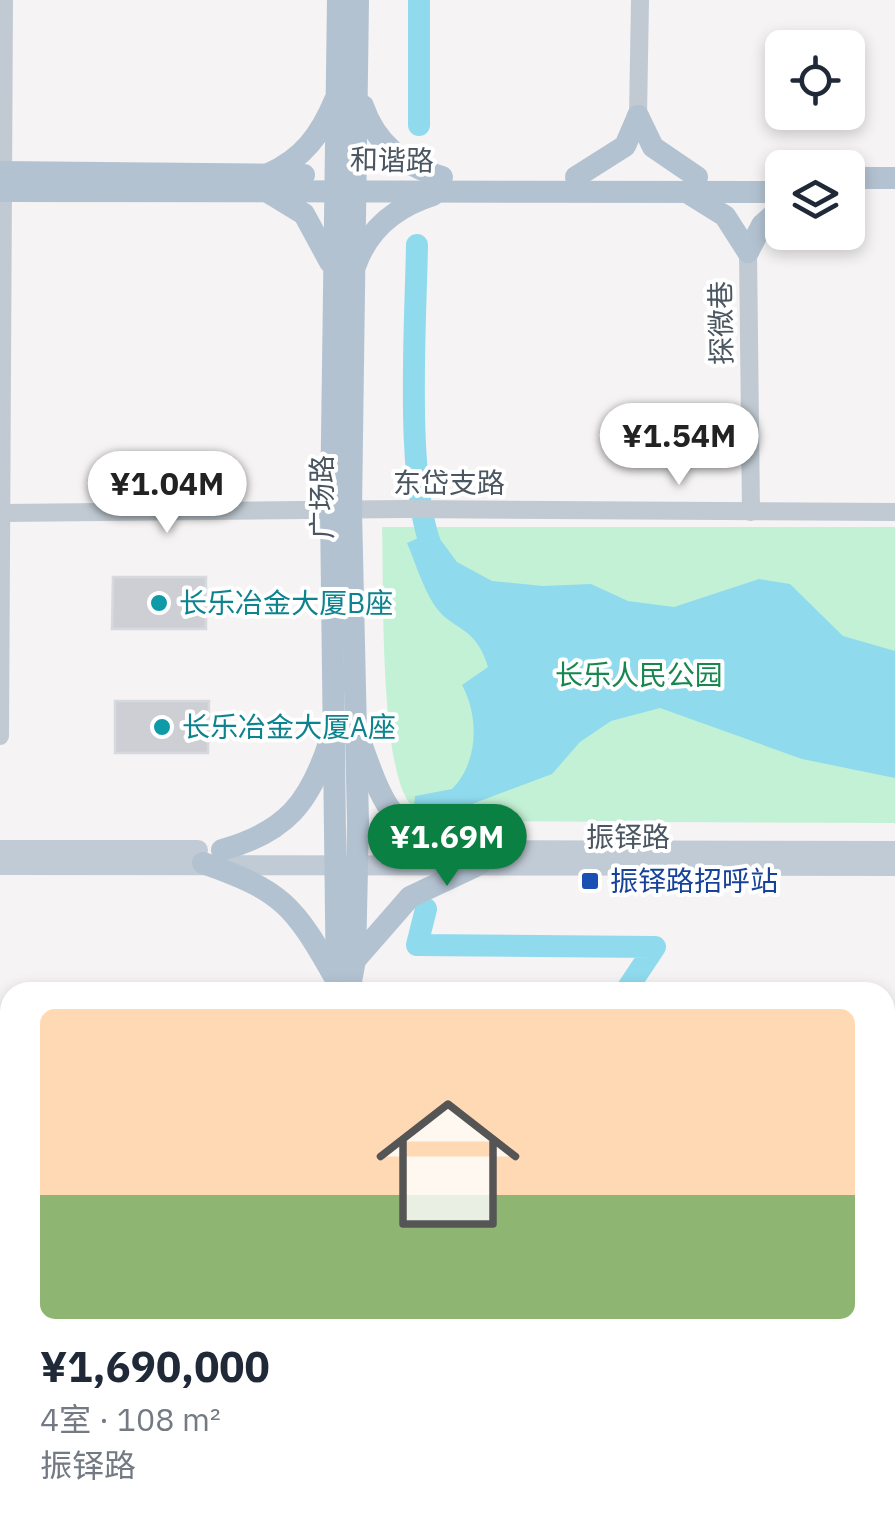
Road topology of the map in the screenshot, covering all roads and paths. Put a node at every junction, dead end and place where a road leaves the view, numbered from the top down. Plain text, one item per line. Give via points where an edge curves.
1 (4, 0) edge
2 (338, 0) edge
3 (358, 0) edge
4 (640, 0) edge
5 (348, 81) junction
6 (638, 116) junction
7 (576, 177) junction
8 (865, 178) edge
9 (895, 178) edge
10 (765, 179) edge
11 (2, 182) edge
12 (266, 182) junction
13 (346, 183) junction
14 (444, 184) junction
15 (691, 184) junction
16 (765, 191) edge
17 (865, 192) edge
18 (895, 192) edge
19 (765, 222) edge
20 (748, 252) junction
21 (342, 268) junction
22 (341, 510) junction
23 (751, 512) junction
24 (895, 512) edge
25 (2, 513) junction
26 (345, 727) junction
27 (0, 736) edge
28 (0, 850) edge
29 (895, 851) edge
30 (474, 856) junction
31 (212, 857) junction
32 (347, 857) junction
33 (0, 865) edge
34 (895, 866) edge
35 (355, 960) junction
36 (338, 982) edge
37 (341, 982) edge
38 (344, 982) edge

1 - 11 street
2 - 5 main road, 广场路
3 - 5 main road, 广场路
4 - 6 street
5 - 12 main road via 310,145
5 - 13 main road, 广场路
5 - 14 main road via 386,146
6 - 7 main road via 625,146
6 - 15 main road via 653,146
7 - 14 main road, 和谐路
7 - 15 main road, 和谐路
8 - 9 main road
10 - 15 main road, 和谐路
11 - 12 main road, 和谐路
11 - 25 street
12 - 13 main road, 和谐路
12 - 21 main road via 312,222
13 - 14 main road, 和谐路
13 - 21 main road, 广场路
14 - 15 main road, 和谐路
14 - 21 main road via 384,221
15 - 16 main road, 和谐路
15 - 20 main road via 725,216
17 - 18 main road
19 - 20 main road
20 - 23 street, 探微巷
21 - 22 main road, 广场路
22 - 23 street, 东岱支路
22 - 25 street, 东岱支路
22 - 26 main road, 广场路
23 - 24 street, 东岱支路
25 - 27 street
26 - 30 main road via 402,827
26 - 31 main road via 292,814 274,831
26 - 32 main road, 广场路
28 - 31 main road, 振铎路
29 - 30 main road, 振铎路
30 - 32 main road, 振铎路
30 - 34 main road, 振铎路
30 - 35 main road via 410,897
31 - 32 main road, 振铎路
31 - 33 main road, 振铎路
31 - 36 main road via 281,899
32 - 35 main road, 广场路
32 - 37 main road, 广场路
35 - 38 main road, 广场路

